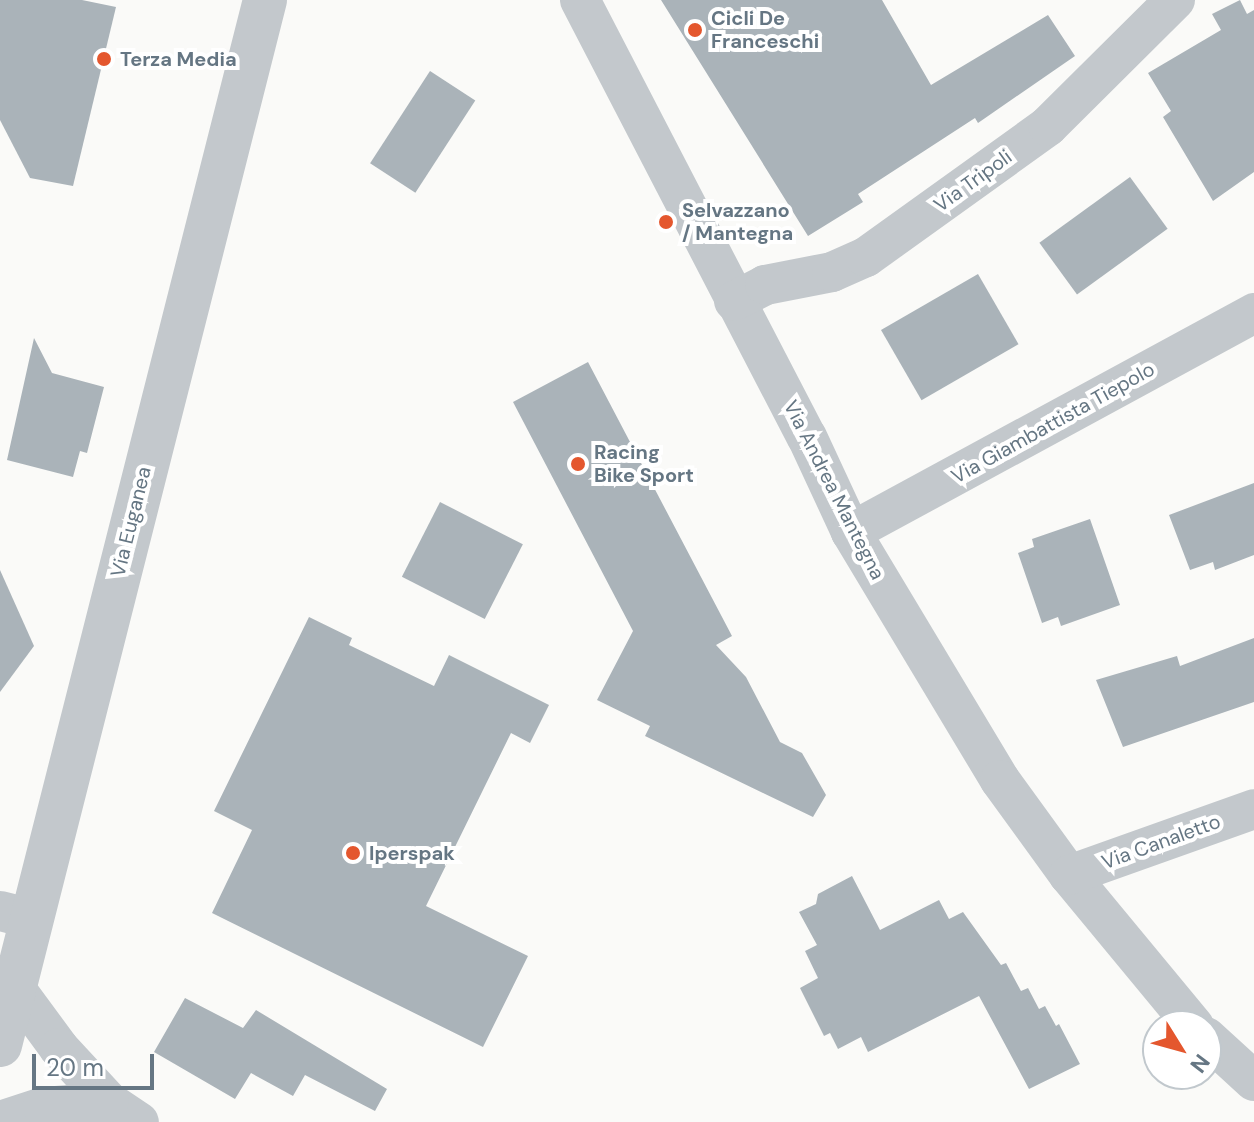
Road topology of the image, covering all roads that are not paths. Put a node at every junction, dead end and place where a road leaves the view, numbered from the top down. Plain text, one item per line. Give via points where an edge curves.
1 (265, 0) edge
2 (580, 0) edge
3 (1175, 0) edge
4 (734, 301) junction
5 (1254, 313) edge
6 (851, 532) junction
7 (1254, 809) edge
8 (1069, 875) junction
9 (16, 915) edge
10 (15, 988) junction
11 (1181, 1010) edge
12 (0, 1045) edge
13 (1222, 1052) edge
14 (1254, 1081) edge
15 (124, 1112) edge
16 (0, 1121) edge

1 - 9 street, Via Euganea
2 - 4 street, Via Andrea Mantegna
3 - 4 street, Via Tripoli via 1048,126 866,257 832,272 765,285
4 - 6 street, Via Andrea Mantegna
5 - 6 street, Via Giambattista Tiepolo
6 - 8 street, Via Andrea Mantegna via 1000,780
7 - 8 street, Via Canaletto
8 - 11 street, Via Andrea Mantegna
9 - 10 street, Via Euganea
10 - 12 street, Via Euganea
10 - 15 street via 59,1048
13 - 14 street
15 - 16 street via 43,1107

